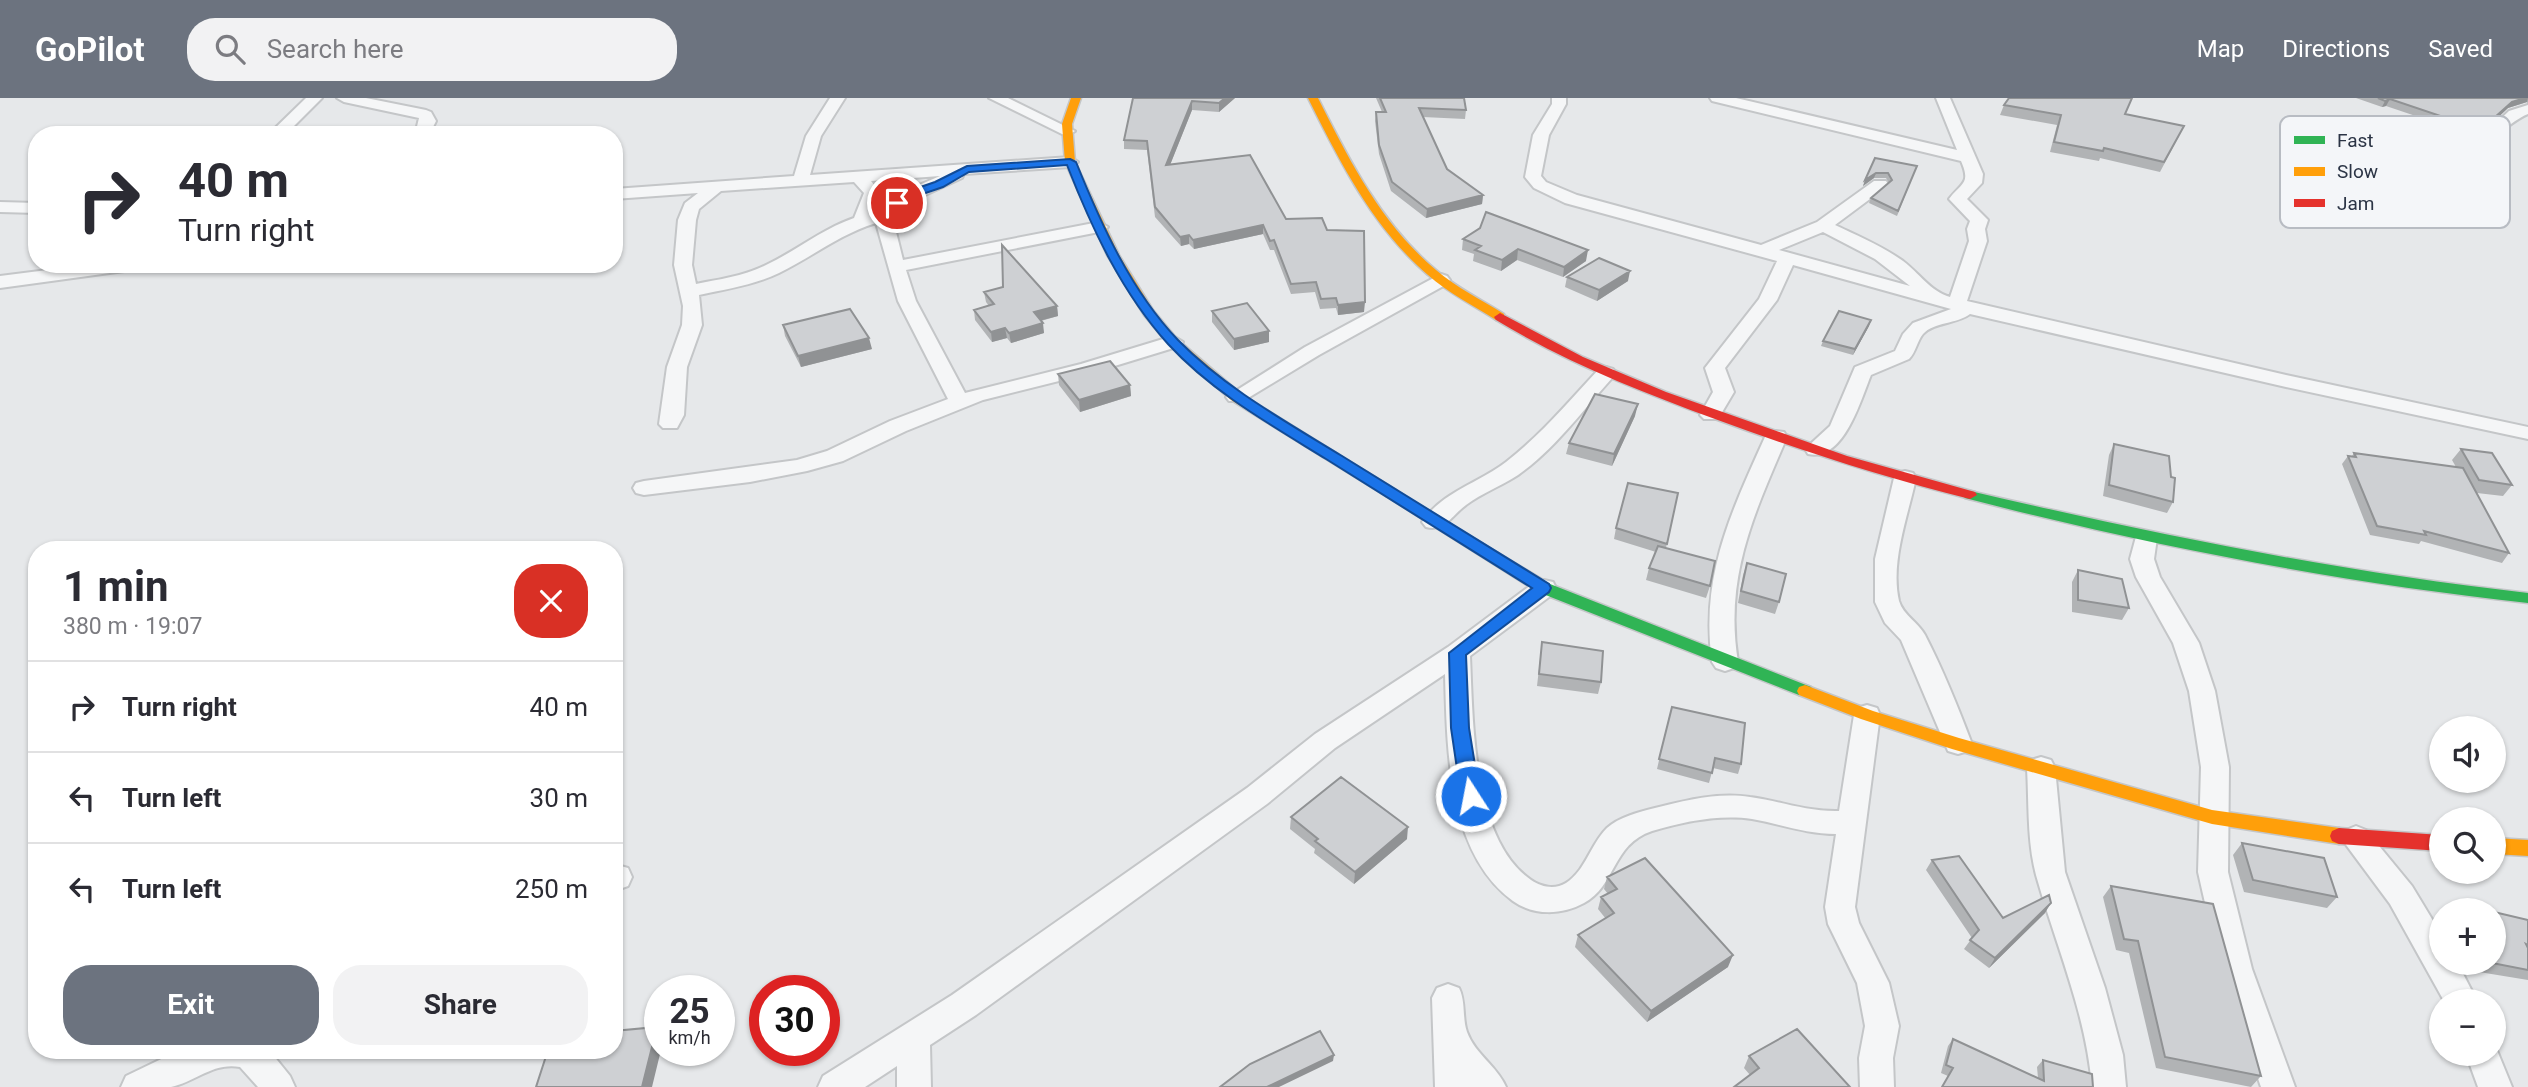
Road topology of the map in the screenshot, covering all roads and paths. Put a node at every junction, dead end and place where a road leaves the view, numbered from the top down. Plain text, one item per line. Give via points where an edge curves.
1 (315, 98) edge
2 (344, 98) edge
3 (838, 98) edge
4 (996, 98) edge
5 (1076, 98) edge
6 (1313, 98) edge
7 (1559, 98) edge
8 (1717, 98) edge
9 (1943, 98) edge
10 (285, 126) edge
11 (426, 126) edge
12 (1067, 131) junction
13 (1970, 158) junction
14 (1070, 162) junction
15 (967, 169) junction
16 (858, 176) junction
17 (801, 180) junction
18 (1880, 184) dead end
19 (716, 187) junction
20 (623, 193) edge
21 (0, 207) edge
22 (28, 208) edge
23 (883, 215) junction
24 (862, 221) junction
25 (1823, 226) junction
26 (1098, 227) junction
27 (1763, 251) junction
28 (1787, 257) junction
29 (896, 267) junction
30 (70, 273) edge
31 (1441, 280) junction
32 (0, 282) edge
33 (687, 292) junction
34 (1930, 298) junction
35 (1961, 306) junction
36 (1173, 342) junction
37 (1606, 373) junction
38 (1237, 397) junction
39 (960, 402) junction
40 (1711, 415) junction
41 (670, 424) dead end
42 (2528, 433) edge
43 (1776, 437) junction
44 (1816, 449) junction
45 (1905, 478) junction
46 (645, 488) dead end
47 (1434, 522) junction
48 (2145, 538) junction
49 (1544, 588) junction
50 (2528, 598) edge
51 (1457, 653) junction
52 (1725, 662) junction
53 (1867, 715) junction
54 (1958, 744) junction
55 (2042, 768) junction
56 (2212, 817) junction
57 (1850, 821) junction
58 (2356, 838) junction
59 (2429, 843) edge
60 (2506, 847) edge
61 (2528, 848) edge
62 (2455, 989) edge
63 (1448, 998) dead end
64 (1450, 1035) junction
65 (913, 1037) junction
66 (200, 1059) edge
67 (255, 1059) edge
68 (2487, 1066) edge
69 (138, 1087) edge
70 (278, 1087) edge
71 (835, 1087) edge
72 (914, 1087) edge
73 (1452, 1087) edge
74 (1489, 1087) edge
75 (1877, 1087) edge
76 (2109, 1087) edge
77 (2278, 1087) edge
78 (2495, 1087) edge

1 - 10 street
2 - 11 street via 426,115
3 - 17 street via 810,139
4 - 12 street
5 - 12 street
6 - 31 street via 1353,178 1384,224
7 - 27 street via 1535,157 1533,177 1540,185 1571,199
8 - 13 street
9 - 13 street
12 - 14 street
13 - 35 street via 1974,183 1957,199 1978,217 1978,241
14 - 15 street
14 - 26 street
15 - 16 street
15 - 23 street via 902,199
16 - 17 street
16 - 24 street via 872,192
17 - 19 street
18 - 25 street
19 - 20 street
19 - 33 street via 691,206 687,220 683,265
21 - 22 street
23 - 24 street
23 - 29 street
24 - 33 street via 750,278
25 - 27 street
25 - 34 street via 1891,260 1918,281
26 - 29 street
26 - 36 street via 1148,312
27 - 28 street
28 - 34 street
28 - 40 street via 1768,300 1716,368 1725,391
29 - 39 street via 919,327
30 - 32 street
31 - 37 street via 1520,330
31 - 38 street
33 - 41 street via 692,325 677,367
34 - 35 street
35 - 42 street
35 - 44 street via 1948,320 1918,328 1902,355 1862,371 1839,429
36 - 38 street
36 - 39 street
37 - 40 street
37 - 47 street via 1535,450 1458,500
38 - 47 street
39 - 46 street via 835,456 799,466
40 - 43 street
43 - 44 street
43 - 52 street via 1726,573 1720,615
44 - 45 street
45 - 48 street
45 - 54 street via 1887,559 1887,602 1912,635
47 - 49 street
48 - 50 street via 2431,589
48 - 56 street via 2143,559 2148,577 2186,643 2202,691 2215,767
49 - 51 street
49 - 52 street
51 - 57 street via 1466,777 1481,835 1496,865 1520,891 1536,899 1555,900 1576,893 1595,874 1619,834 1678,814 1740,806 1820,823
51 - 65 street via 1325,741 1246,804
52 - 53 street
53 - 54 street
53 - 57 street
54 - 55 street
55 - 56 street
55 - 76 street via 2050,872 2089,988
56 - 58 street
56 - 77 street via 2213,872 2224,923
57 - 75 street via 1840,907 1873,983 1882,1026
58 - 59 street
58 - 62 street via 2400,895
60 - 61 street
63 - 64 street
64 - 73 street
64 - 74 street
65 - 71 street
65 - 72 street
66 - 69 street
67 - 70 street
68 - 78 street

